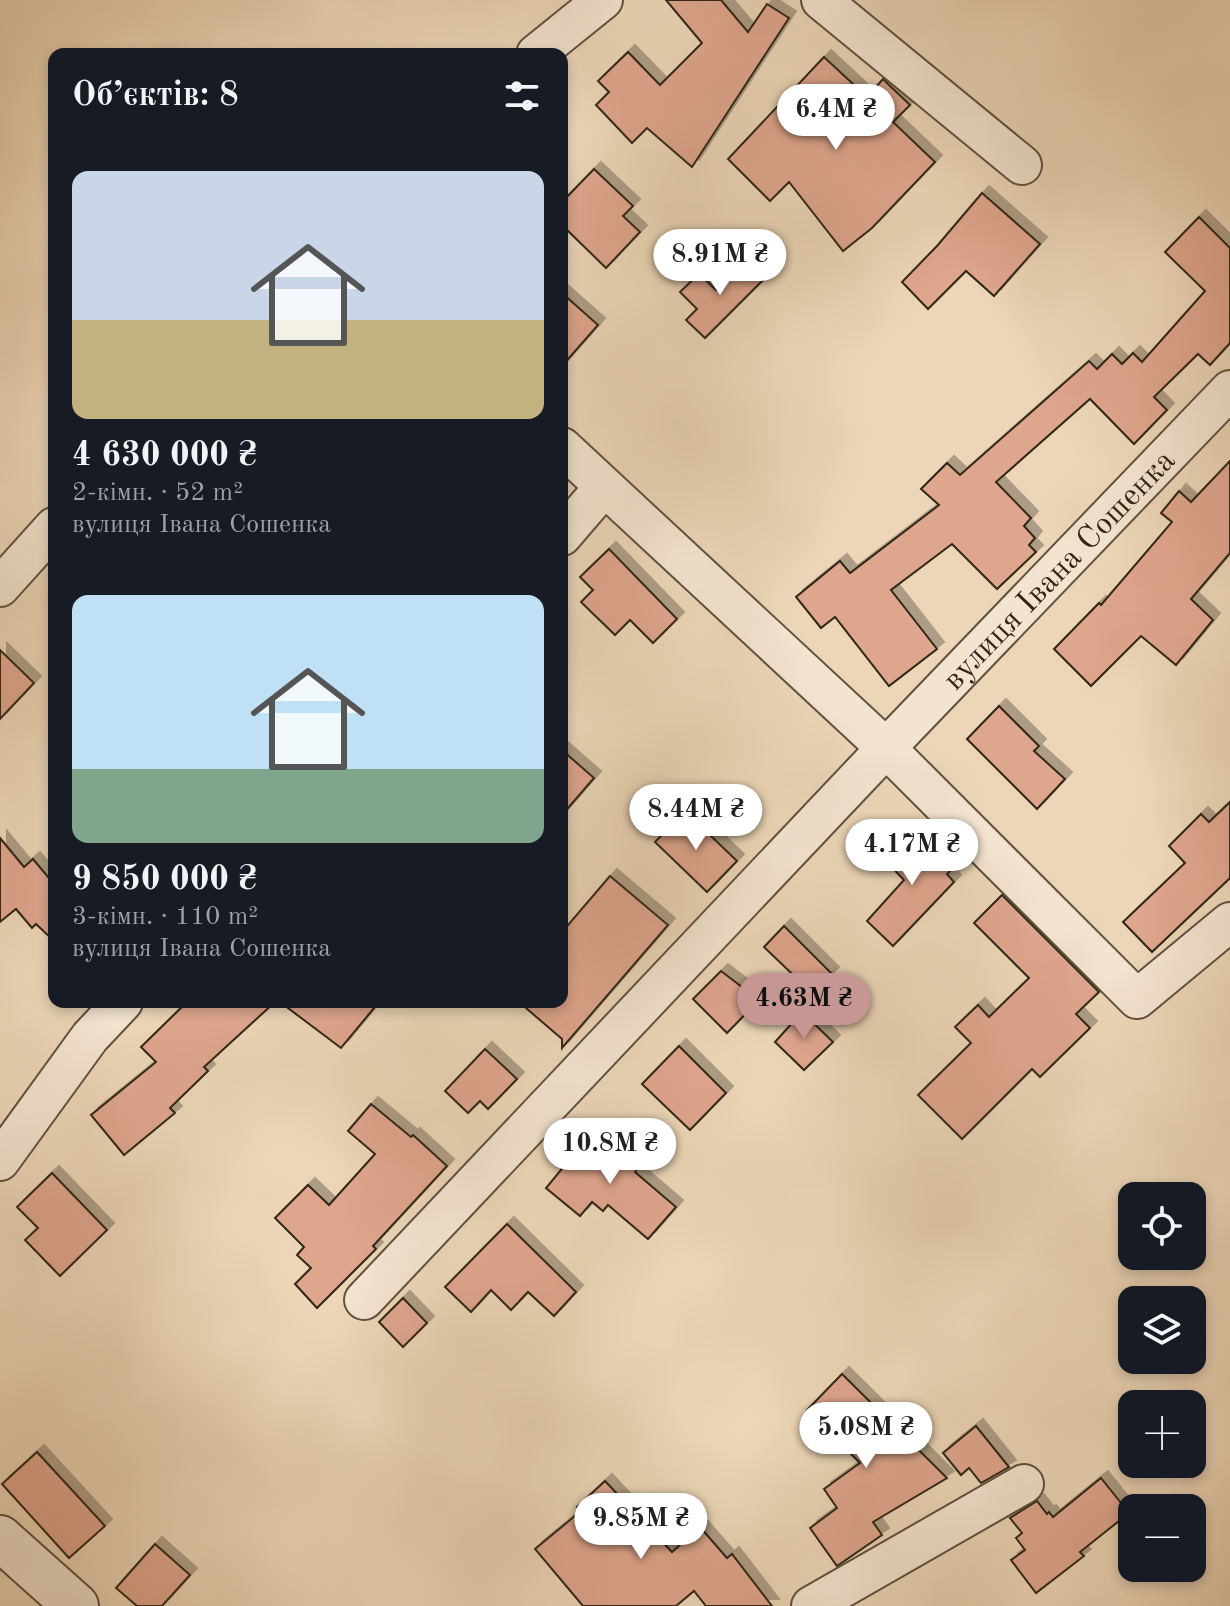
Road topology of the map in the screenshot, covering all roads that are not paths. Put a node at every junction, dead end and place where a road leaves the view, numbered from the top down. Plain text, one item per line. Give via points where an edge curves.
1 (603, 0) edge
2 (821, 0) edge
3 (543, 48) edge
4 (1022, 165) dead end
5 (1230, 390) edge
6 (568, 453) edge
7 (604, 487) junction
8 (568, 529) edge
9 (48, 534) edge
10 (0, 587) edge
11 (886, 748) junction
12 (1230, 922) edge
13 (117, 1008) edge
14 (0, 1161) edge
15 (364, 1300) dead end
16 (1024, 1484) dead end
17 (0, 1538) edge
18 (76, 1606) edge
19 (811, 1606) edge

1 - 3 street
2 - 4 street
5 - 11 street, вулиця Івана Сошенка
6 - 7 street
7 - 8 street
7 - 11 street
9 - 10 street
11 - 12 street via 1137,999
11 - 15 street, вулиця Івана Сошенка
13 - 14 street via 90,1037
16 - 19 street
17 - 18 street

